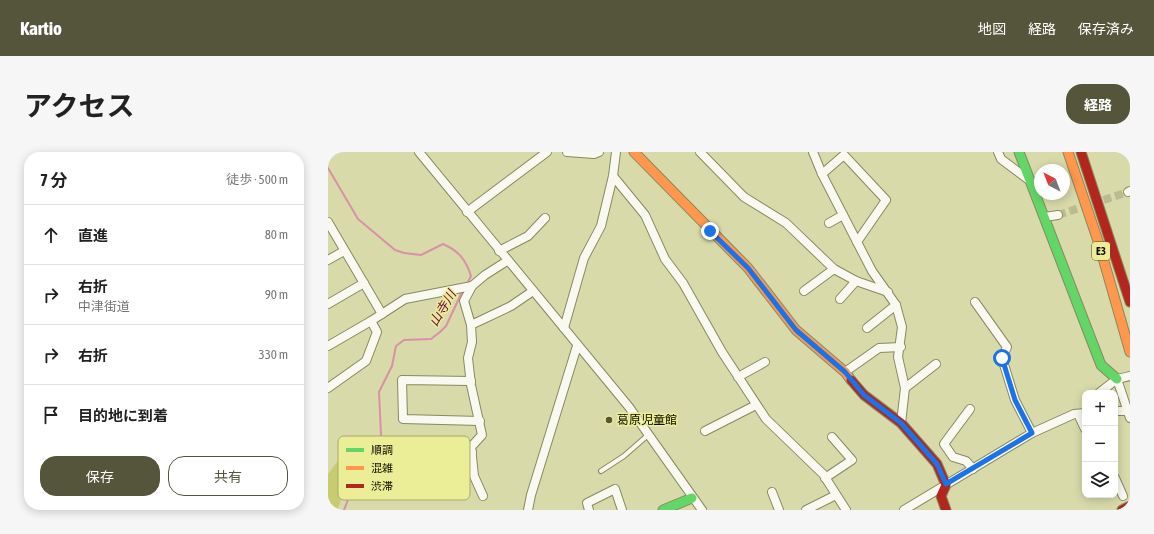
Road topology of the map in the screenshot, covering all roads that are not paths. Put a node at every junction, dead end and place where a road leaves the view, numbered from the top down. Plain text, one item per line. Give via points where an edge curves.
1 (419, 152) edge
2 (547, 152) edge
3 (567, 152) edge
4 (599, 152) edge
5 (616, 152) edge
6 (634, 152) edge
7 (700, 152) edge
8 (813, 152) edge
9 (998, 152) edge
10 (1019, 152) edge
11 (1068, 152) edge
12 (1081, 152) edge
13 (822, 174) junction
14 (613, 176) junction
15 (1030, 180) junction
16 (467, 212) junction
17 (843, 215) junction
18 (1058, 215) tunnel mouth
19 (1044, 217) junction
20 (545, 218) dead end
21 (328, 222) edge
22 (829, 223) dead end
23 (857, 242) junction
24 (344, 251) junction
25 (499, 251) junction
26 (328, 260) edge
27 (507, 261) junction
28 (834, 269) junction
29 (856, 281) junction
30 (364, 283) junction
31 (471, 286) junction
32 (533, 290) junction
33 (804, 292) dead end
34 (888, 292) junction
35 (840, 299) dead end
36 (975, 302) dead end
37 (1130, 302) edge
38 (328, 304) edge
39 (896, 305) junction
40 (382, 314) junction
41 (371, 321) junction
42 (471, 325) junction
43 (564, 328) junction
44 (867, 328) dead end
45 (328, 346) edge
46 (577, 346) junction
47 (901, 347) junction
48 (1130, 352) edge
49 (765, 362) dead end
50 (936, 364) dead end
51 (845, 372) junction
52 (1130, 376) edge
53 (738, 377) junction
54 (1117, 379) junction
55 (471, 381) junction
56 (328, 388) edge
57 (905, 388) junction
58 (1103, 390) edge
59 (756, 405) junction
60 (970, 409) dead end
61 (1118, 412) edge
62 (1081, 413) edge
63 (1129, 413) edge
64 (480, 421) junction
65 (901, 423) junction
66 (1084, 426) edge
67 (705, 431) dead end
68 (1032, 433) junction
69 (648, 435) junction
70 (832, 437) dead end
71 (472, 452) joint
72 (973, 469) junction
73 (601, 471) dead end
74 (825, 478) junction
75 (946, 484) junction
76 (1118, 485) edge
77 (772, 492) dead end
78 (836, 495) junction
79 (483, 496) dead end
80 (1123, 496) dead end
81 (692, 498) junction
82 (1130, 506) edge
83 (528, 510) edge
84 (589, 510) edge
85 (622, 510) edge
86 (663, 510) edge
87 (702, 510) edge
88 (779, 510) edge
89 (806, 510) edge
90 (846, 510) edge
91 (904, 510) edge
92 (946, 510) edge
93 (1122, 510) edge

1 - 16 street
2 - 16 street
3 - 4 street
5 - 14 street
6 - 51 main road via 748,268 796,330
7 - 28 street via 744,197 786,223
8 - 13 street
9 - 15 street via 1001,159
10 - 15 main road
11 - 48 main road, E3 via 1099,244
12 - 37 main road, E3
13 - 17 street
13 - 23 street via 844,155 886,200
14 - 43 street via 601,226 584,258
14 - 53 street via 645,215 665,259 683,283
15 - 19 main road
16 - 25 street
17 - 22 street
17 - 23 street
18 - 19 street
19 - 54 main road via 1101,365
20 - 25 street via 528,236
21 - 24 street
23 - 34 street via 872,271
24 - 26 street
24 - 30 street
25 - 27 street
27 - 31 street
27 - 32 street
28 - 29 street
28 - 33 street
29 - 34 street
29 - 35 street
30 - 38 street
30 - 40 street
31 - 40 street via 405,300
31 - 42 street via 464,301
32 - 42 street via 511,306
32 - 43 street
34 - 39 street
36 - 68 street via 1007,347 1002,358 1015,400
39 - 44 street
39 - 47 street via 902,327
40 - 41 street
41 - 45 street
41 - 56 street via 377,332 366,361
42 - 55 street via 472,342 468,358
43 - 46 street
46 - 69 street via 629,407
46 - 83 street
47 - 51 street via 879,348
47 - 57 street via 898,357
49 - 53 street
50 - 57 street
51 - 65 main road via 864,395
52 - 54 street
53 - 59 street
54 - 58 street
54 - 63 street
55 - 64 street
55 - 64 street via 402,380 403,419
57 - 65 street
59 - 67 street
59 - 74 street via 766,419
60 - 72 street via 944,444 954,457 966,461
61 - 63 street
62 - 66 street
62 - 68 street
64 - 71 street via 482,435 471,446
65 - 75 main road via 937,464
68 - 72 street
69 - 73 lane via 624,456
69 - 81 street
70 - 74 street via 852,460
71 - 79 street via 474,476
72 - 75 street
74 - 78 street
75 - 91 street
75 - 92 main road via 941,496
76 - 80 street
77 - 88 street
78 - 89 street
78 - 90 street
81 - 86 main road
81 - 87 street
82 - 93 main road
84 - 85 street via 588,503 615,489

